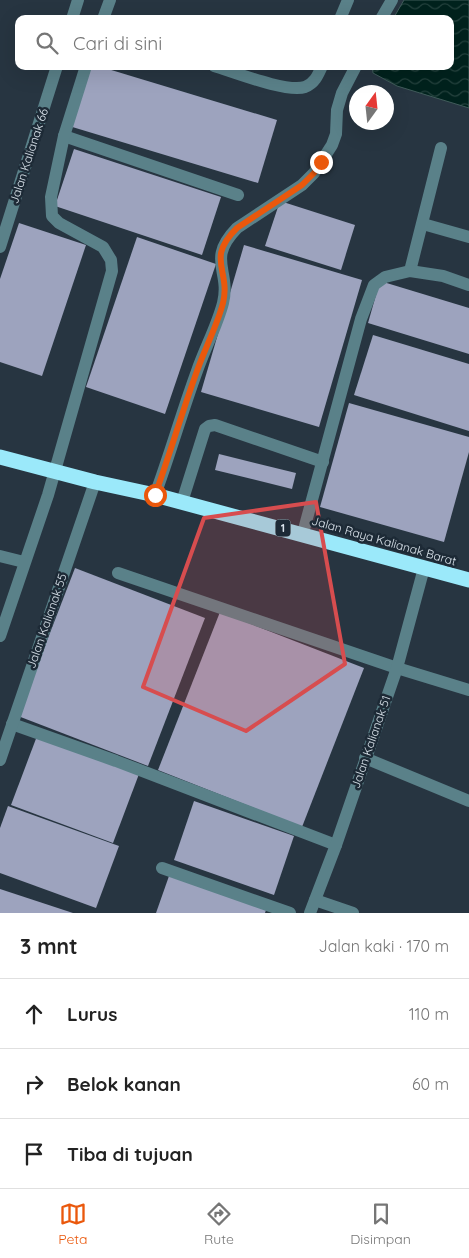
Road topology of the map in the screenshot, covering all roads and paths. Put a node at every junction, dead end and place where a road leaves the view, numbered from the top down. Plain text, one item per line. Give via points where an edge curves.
1 (78, 0) edge
2 (110, 0) edge
3 (348, 0) edge
4 (392, 0) edge
5 (73, 15) edge
6 (104, 15) edge
7 (342, 15) edge
8 (383, 15) edge
9 (56, 70) edge
10 (85, 70) edge
11 (228, 70) edge
12 (320, 70) edge
13 (354, 70) edge
14 (64, 136) junction
15 (441, 148) dead end
16 (238, 194) dead end
17 (423, 224) junction
18 (469, 237) edge
19 (0, 247) edge
20 (410, 271) junction
21 (469, 284) edge
22 (0, 457) edge
23 (323, 462) junction
24 (54, 472) junction
25 (95, 482) junction
26 (155, 495) junction
27 (182, 502) junction
28 (303, 534) junction
29 (0, 556) edge
30 (24, 562) junction
31 (424, 568) junction
32 (118, 574) dead end
33 (469, 580) edge
34 (0, 636) edge
35 (397, 668) junction
36 (469, 690) edge
37 (12, 724) junction
38 (365, 758) junction
39 (0, 760) edge
40 (469, 801) edge
41 (336, 846) junction
42 (162, 868) dead end
43 (315, 900) junction
44 (290, 913) edge
45 (310, 913) edge
46 (353, 913) edge

1 - 5 lane
2 - 6 lane
3 - 7 lane
4 - 8 lane
9 - 19 lane, Jalan Kalianak 66
10 - 14 lane
11 - 12 lane via 289,88 306,86 317,79
13 - 26 lane via 339,101 332,146 314,173 302,185 237,228 224,245 220,256 224,300
14 - 16 lane
14 - 24 lane via 51,197 52,216 59,224 103,247 111,260 112,271
15 - 17 lane
17 - 18 lane
17 - 20 lane
20 - 21 lane
20 - 23 lane via 385,277 374,284 361,319
22 - 24 highway, Jalan Raya Kalianak Barat / 1
23 - 27 lane via 215,425 209,426 205,429
23 - 28 lane
24 - 25 highway, Jalan Raya Kalianak Barat / 1
24 - 30 lane
25 - 26 highway, Jalan Raya Kalianak Barat / 1
25 - 37 lane, Jalan Kalianak 55
26 - 27 highway, Jalan Raya Kalianak Barat / 1
27 - 28 highway, Jalan Raya Kalianak Barat / 1
28 - 31 highway, Jalan Raya Kalianak Barat / 1
29 - 30 lane
30 - 34 lane
31 - 33 highway, Jalan Raya Kalianak Barat / 1
31 - 35 lane, Jalan Kalianak 51
32 - 35 lane
35 - 36 lane
35 - 38 lane, Jalan Kalianak 51
37 - 39 lane, Jalan Kalianak 55
37 - 41 lane
38 - 40 lane
38 - 41 lane, Jalan Kalianak 51
41 - 43 lane, Jalan Kalianak 51
42 - 44 lane
43 - 45 lane, Jalan Kalianak 51
43 - 46 lane

